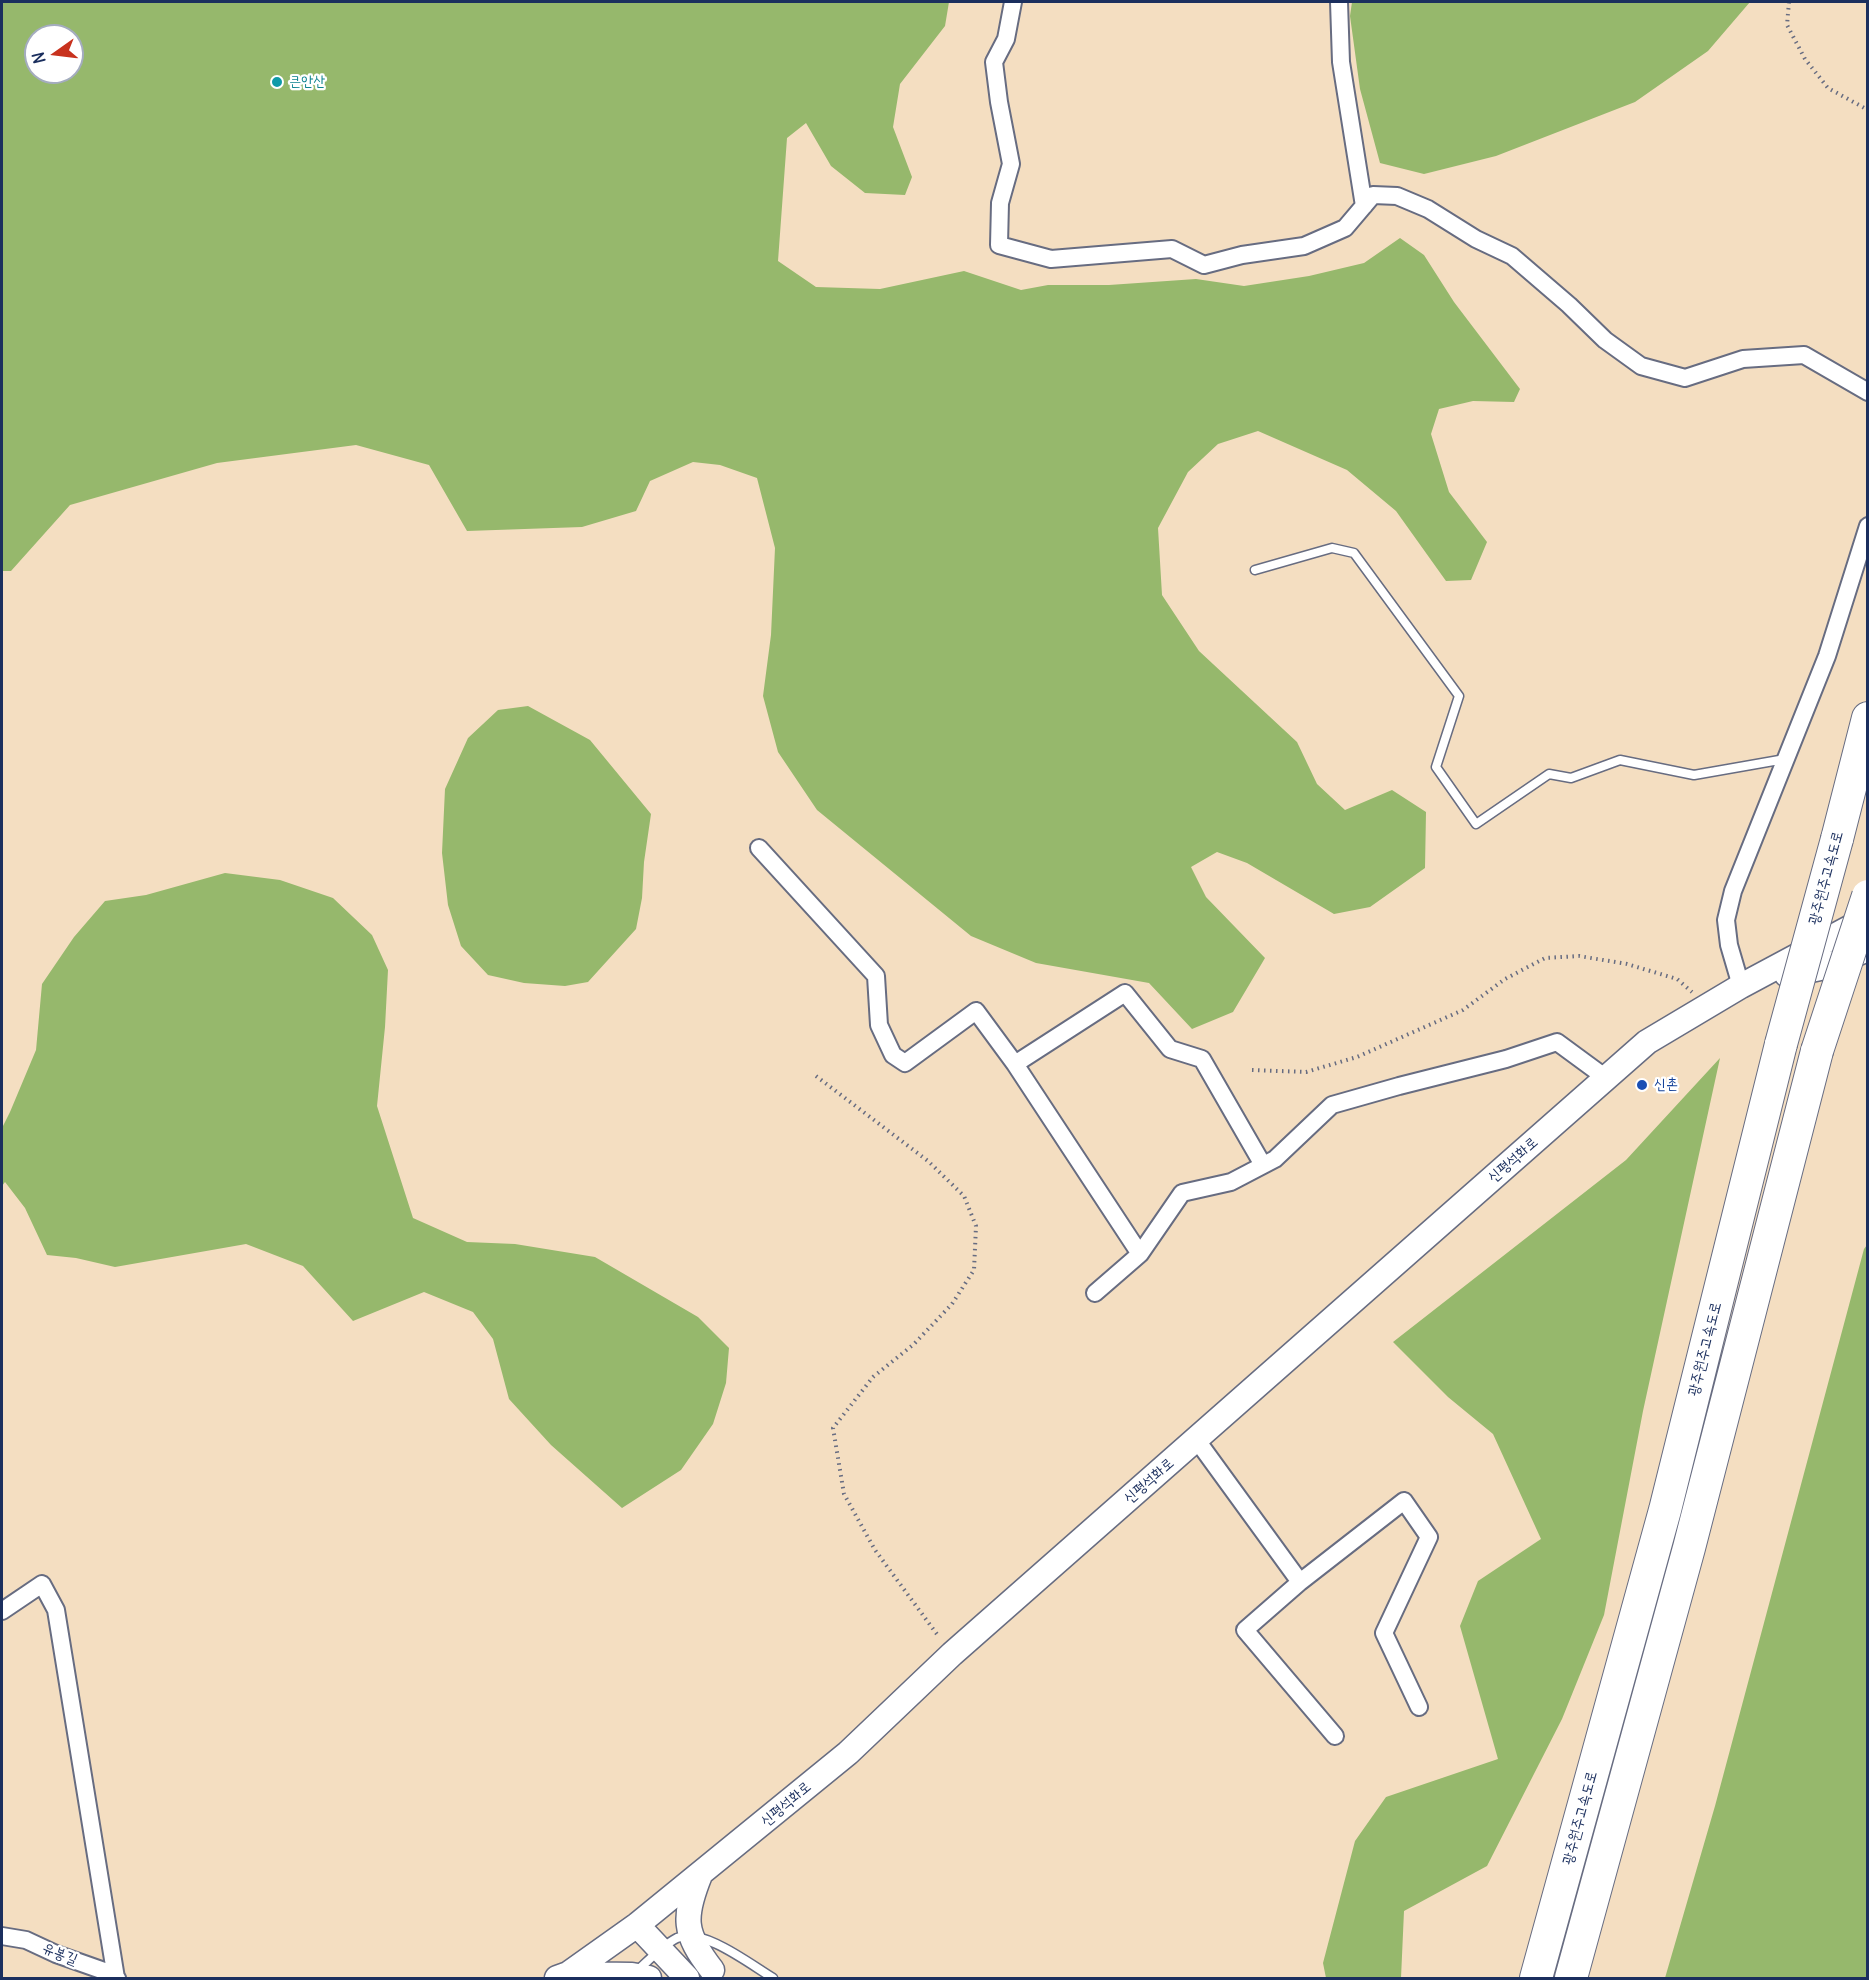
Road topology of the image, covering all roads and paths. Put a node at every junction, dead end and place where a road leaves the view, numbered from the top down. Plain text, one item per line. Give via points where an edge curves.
1 (1013, 2) edge
2 (1339, 2) edge
3 (1789, 2) edge
4 (1868, 110) edge
5 (1364, 206) junction
6 (1868, 392) edge
7 (1868, 526) edge
8 (1255, 570) dead end
9 (1868, 718) edge
10 (1785, 759) junction
11 (759, 848) dead end
12 (1868, 896) edge
13 (1868, 918) edge
14 (1868, 949) edge
15 (1741, 986) junction
16 (1693, 992) dead end
17 (1015, 1064) junction
18 (1252, 1070) dead end
19 (816, 1076) dead end
20 (1606, 1078) junction
21 (1263, 1165) junction
22 (1140, 1254) junction
23 (1095, 1293) dead end
24 (1196, 1439) junction
25 (1300, 1582) junction
26 (2, 1611) edge
27 (952, 1654) junction
28 (1419, 1707) dead end
29 (1335, 1736) dead end
30 (700, 1875) junction
31 (637, 1925) junction
32 (690, 1935) junction
33 (2, 1936) edge
34 (665, 1954) junction
35 (720, 1974) edge
36 (562, 1976) edge
37 (637, 1977) edge
38 (116, 1978) edge
39 (687, 1978) edge
40 (773, 1978) edge
41 (1536, 1978) edge
42 (1571, 1978) edge

1 - 5 street via 1006,39 994,62 1011,164 1000,203 999,245 1051,259 1172,249 1204,265 1304,246 1345,228
2 - 5 street via 1341,62
3 - 4 path via 1787,25 1805,59 1828,88
5 - 6 street via 1373,195 1397,196 1512,256 1605,340 1641,366 1686,378 1743,359 1804,355
7 - 10 street via 1827,656
8 - 10 lane via 1332,548 1354,553 1459,696 1436,767 1476,824 1549,774 1571,778 1620,760 1694,775
9 - 41 highway, 광주원주고속도로, bridge via 1781,1044 1665,1510
10 - 15 street via 1733,891 1726,920
11 - 17 street via 876,976 879,1025 893,1055 905,1063 976,1011
12 - 42 highway, bridge via 1816,1052 1689,1548
13 - 15 main road, 신평석화로
14 - 15 main road, 신평석화로 via 1826,967
15 - 20 main road, 신평석화로 via 1647,1041
16 - 18 path via 1677,979 1627,964 1579,956 1545,958 1505,979 1463,1010 1357,1057 1306,1072
17 - 21 street via 1125,993 1170,1049 1202,1059
17 - 22 street
19 - 27 path via 935,1168 964,1196 976,1226 974,1270 952,1304 914,1344 873,1377 833,1428 844,1494 875,1550
20 - 21 street via 1557,1042 1332,1105 1275,1159
20 - 24 main road, 신평석화로
21 - 22 street via 1232,1182 1182,1193
22 - 23 street
24 - 25 street
24 - 27 main road, 신평석화로
25 - 28 street via 1404,1501 1429,1537 1384,1634
25 - 29 street via 1245,1630
26 - 38 street via 42,1584 56,1610
27 - 30 main road, 신평석화로 via 848,1752
30 - 31 main road, 신평석화로
30 - 32 main road via 690,1899
31 - 34 main road
31 - 36 main road, 신평석화로
32 - 34 lane via 677,1938
32 - 35 main road via 697,1952
32 - 40 lane via 715,1942
33 - 38 street, 유봉길 via 26,1940
34 - 35 main road
34 - 37 lane
34 - 39 main road
36 - 37 main road

